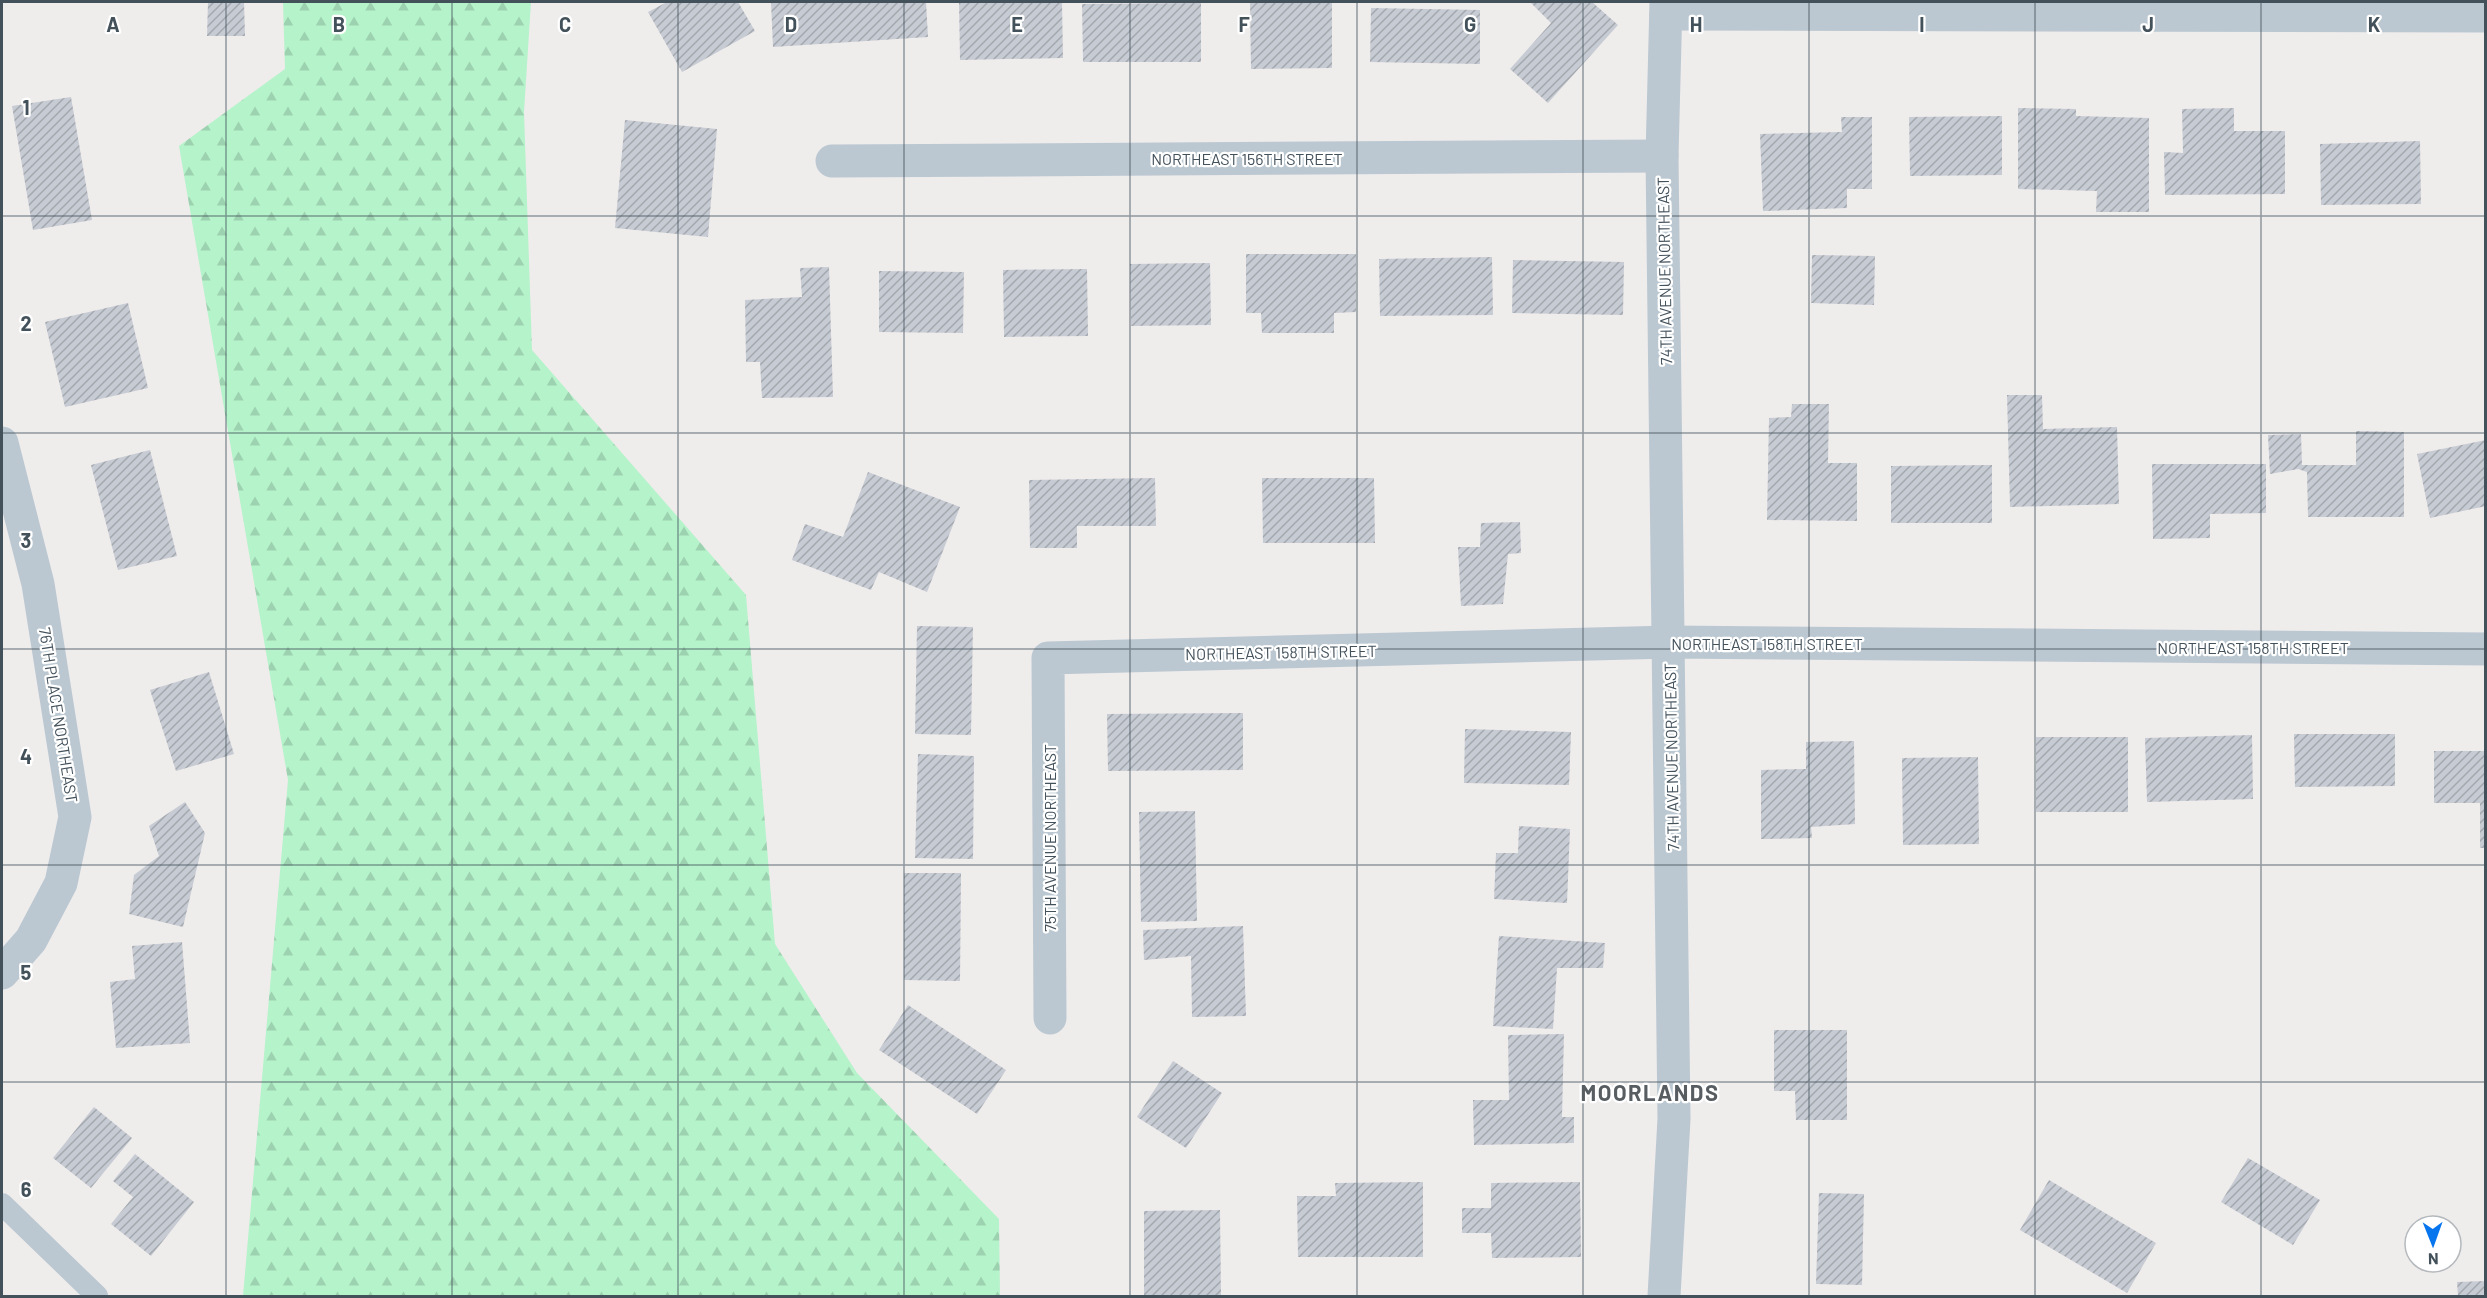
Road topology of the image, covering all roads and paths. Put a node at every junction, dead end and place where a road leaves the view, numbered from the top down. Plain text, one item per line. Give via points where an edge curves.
1 (1666, 8) edge
2 (2486, 16) edge
3 (1662, 156) junction
4 (832, 161) dead end
5 (2, 443) edge
6 (1670, 642) junction
7 (2486, 649) edge
8 (1048, 658) joint
9 (2, 973) edge
10 (1050, 1018) dead end
11 (2, 1204) edge
12 (97, 1296) edge
13 (1664, 1296) edge

1 - 2 street
1 - 3 street, 74TH AVENUE NORTHEAST
3 - 4 street, NORTHEAST 156TH STREET
3 - 6 street, 74TH AVENUE NORTHEAST
5 - 9 street, 76TH PLACE NORTHEAST via 38,584 75,817 61,883 31,940
6 - 7 street, NORTHEAST 158TH STREET
6 - 8 street, NORTHEAST 158TH STREET
6 - 13 street, 74TH AVENUE NORTHEAST via 1674,1119
8 - 10 street, 75TH AVENUE NORTHEAST
11 - 12 lane

